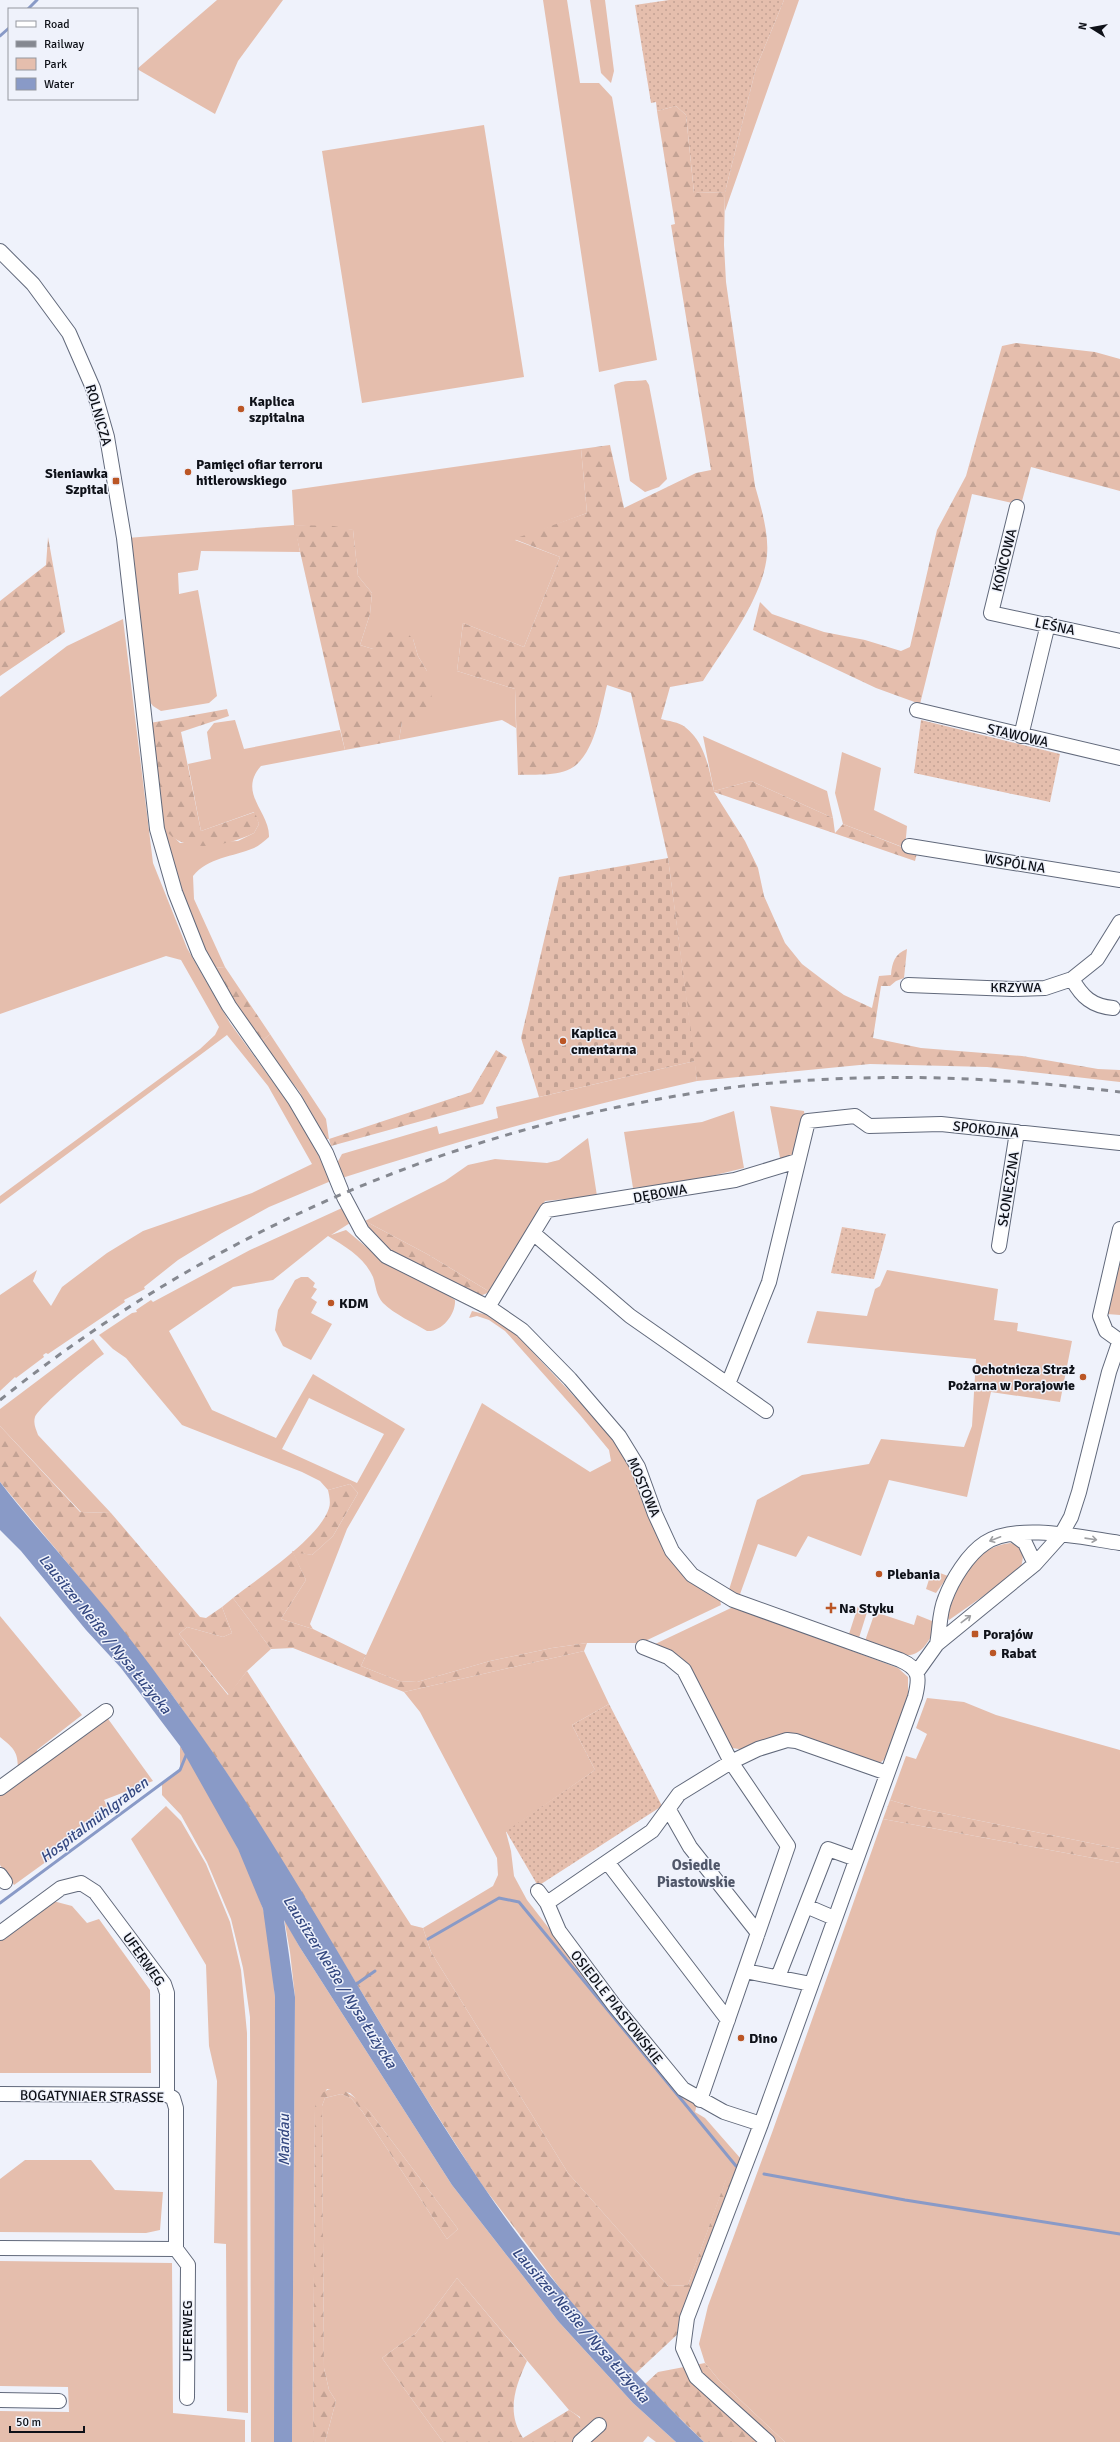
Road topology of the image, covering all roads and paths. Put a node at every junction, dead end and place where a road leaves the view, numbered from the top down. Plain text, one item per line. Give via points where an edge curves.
1 (0, 252) edge
2 (1017, 507) dead end
3 (991, 613) joint
4 (1048, 624) junction
5 (1120, 641) edge
6 (917, 710) dead end
7 (1021, 736) junction
8 (1120, 758) edge
9 (909, 846) dead end
10 (1120, 880) edge
11 (1120, 922) edge
12 (1072, 978) junction
13 (908, 985) dead end
14 (1113, 1008) dead end
15 (1017, 1132) junction
16 (1120, 1143) edge
17 (797, 1161) junction
18 (344, 1198) joint
19 (1120, 1229) edge
20 (533, 1233) junction
21 (999, 1246) dead end
22 (488, 1307) junction
23 (1120, 1340) edge
24 (728, 1384) junction
25 (766, 1411) dead end
26 (1013, 1534) junction
27 (1061, 1535) junction
28 (1120, 1543) edge
29 (1035, 1564) junction
30 (937, 1644) junction
31 (644, 1647) dead end
32 (917, 1672) junction
33 (106, 1711) dead end
34 (731, 1762) junction
35 (887, 1773) junction
36 (0, 1788) edge
37 (669, 1810) junction
38 (856, 1859) junction
39 (608, 1863) junction
40 (538, 1891) dead end
41 (547, 1904) junction
42 (806, 1906) junction
43 (834, 1918) junction
44 (0, 1933) edge
45 (758, 1934) junction
46 (745, 1971) junction
47 (778, 1977) junction
48 (811, 1984) junction
49 (728, 2020) junction
50 (0, 2094) edge
51 (167, 2095) junction
52 (700, 2100) junction
53 (761, 2124) junction
54 (0, 2248) edge
55 (176, 2249) junction
56 (187, 2398) dead end
57 (0, 2400) edge
58 (59, 2401) dead end
59 (599, 2424) dead end
60 (580, 2442) edge
61 (768, 2442) edge

1 - 18 street, ROLNICZA via 33,284 69,333 93,388 107,437 116,482 157,829 175,892 199,953 228,1006 295,1100 326,1153
2 - 3 street, KOŃCOWA
3 - 4 street, LEŚNA
4 - 5 street, LEŚNA
4 - 7 street
6 - 7 street, STAWOWA
7 - 8 street, STAWOWA
9 - 10 street, WSPÓLNA
11 - 12 street, KRZYWA via 1097,959
12 - 13 street, KRZYWA via 1045,988
12 - 14 street via 1079,992 1088,1000 1098,1006
15 - 16 street, SPOKOJNA
15 - 17 street, SPOKOJNA via 941,1124 869,1126 855,1116 808,1121
15 - 21 street, SŁONECZNA
17 - 20 street, DĘBOWA via 735,1180 547,1210
17 - 24 street via 769,1282
18 - 22 street, MOSTOWA via 362,1231 386,1256
19 - 23 street via 1100,1316 1106,1331
20 - 22 street, DĘBOWA
20 - 24 street via 630,1316
22 - 32 street, MOSTOWA via 522,1330 620,1436 638,1467 672,1551 692,1575 733,1600 900,1660 913,1666
23 - 27 street via 1109,1372 1079,1492 1071,1517
24 - 25 street
26 - 27 street
26 - 29 street via 1025,1543
26 -> 30 street via 985,1543 968,1559 945,1599
27 -> 28 street
27 - 29 street
30 -> 29 street
30 - 32 street
31 - 34 street via 668,1657 684,1670
32 - 35 street via 918,1685 915,1697
33 - 36 street
34 - 35 street via 758,1749 787,1740 806,1744
34 - 37 street via 679,1794
34 - 45 street via 788,1846
35 - 38 street
37 - 39 street via 652,1831
37 - 45 street via 690,1847
38 - 42 street via 828,1849
38 - 43 street
39 - 41 street
39 - 49 street
40 - 41 street, OSIEDLE PIASTOWSKIE
41 - 52 street, OSIEDLE PIASTOWSKIE via 559,1931 614,2005 683,2089
42 - 43 street
42 - 47 street
43 - 48 street
44 - 51 street, UFERWEG via 62,1888 81,1883 96,1892 164,1984 167,1993
45 - 46 street
46 - 47 street
46 - 49 street
47 - 48 street
48 - 53 street
49 - 52 street
50 - 51 street, BOGATYNIAER STRASSE
51 - 55 street, BOGATYNIAER STRASSE via 173,2098 176,2108
52 - 53 street, OSIEDLE PIASTOWSKIE via 724,2112
53 - 61 street via 687,2318 684,2348 696,2377
54 - 55 street
55 - 56 street, UFERWEG via 188,2264
57 - 58 street
59 - 60 street

